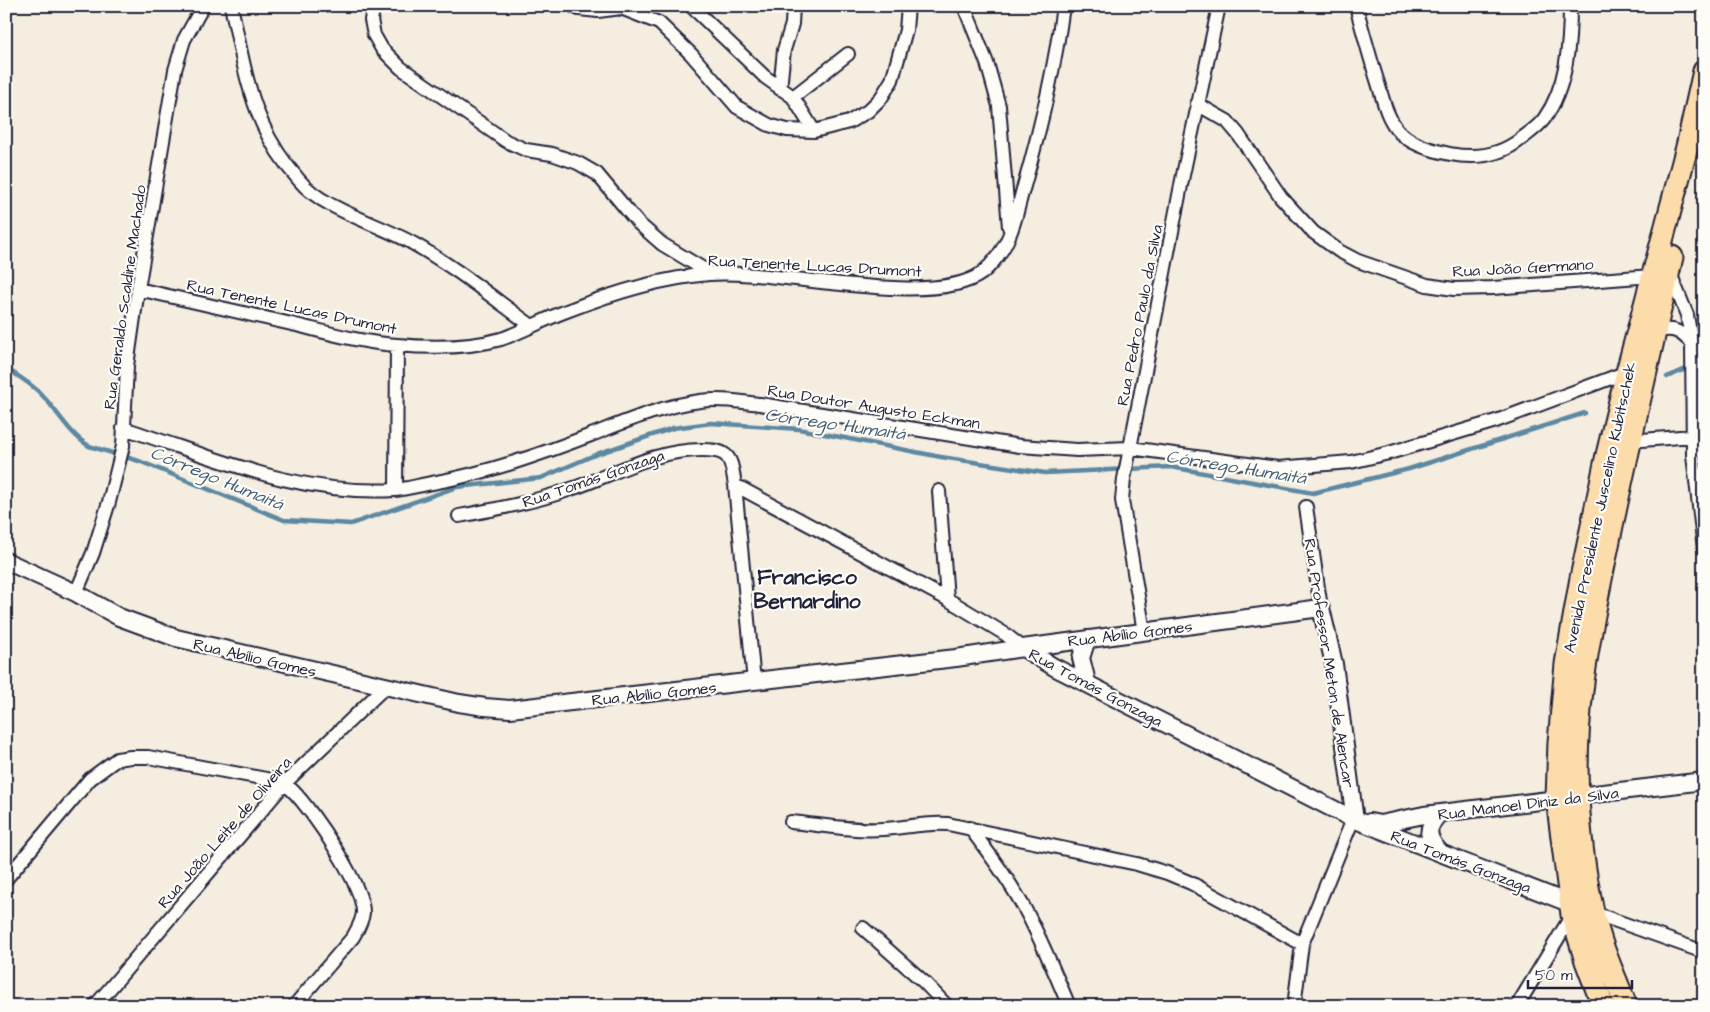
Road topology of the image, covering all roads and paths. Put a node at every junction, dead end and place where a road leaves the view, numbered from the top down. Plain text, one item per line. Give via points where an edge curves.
1 (203, 6) edge
2 (231, 6) edge
3 (374, 6) edge
4 (573, 6) edge
5 (691, 6) edge
6 (793, 6) edge
7 (908, 6) edge
8 (964, 6) edge
9 (1063, 6) edge
10 (1219, 6) edge
11 (1356, 6) edge
12 (1570, 6) edge
13 (622, 7) edge
14 (848, 54) dead end
15 (1704, 71) edge
16 (780, 89) junction
17 (793, 96) junction
18 (1197, 104) junction
19 (1704, 125) edge
20 (814, 130) junction
21 (1009, 236) junction
22 (710, 274) junction
23 (1661, 274) junction
24 (138, 289) junction
25 (532, 326) junction
26 (1646, 333) junction
27 (1692, 344) junction
28 (397, 345) junction
29 (1626, 372) junction
30 (123, 428) junction
31 (1692, 436) junction
32 (1629, 441) junction
33 (1130, 448) junction
34 (735, 485) junction
35 (396, 490) junction
36 (938, 492) dead end
37 (1306, 507) dead end
38 (459, 516) dead end
39 (1704, 549) edge
40 (6, 561) edge
41 (76, 593) junction
42 (947, 599) junction
43 (1322, 608) junction
44 (1144, 632) junction
45 (1087, 639) junction
46 (1023, 648) junction
47 (754, 682) junction
48 (1087, 682) junction
49 (385, 687) junction
50 (1704, 781) edge
51 (284, 784) junction
52 (1568, 798) junction
53 (1440, 813) junction
54 (1353, 819) junction
55 (791, 822) dead end
56 (970, 828) junction
57 (1442, 854) junction
58 (6, 878) edge
59 (1572, 910) junction
60 (1594, 913) junction
61 (863, 928) dead end
62 (1302, 944) junction
63 (1704, 952) edge
64 (95, 1006) edge
65 (294, 1006) edge
66 (947, 1006) edge
67 (1069, 1006) edge
68 (1294, 1006) edge
69 (1517, 1006) edge
70 (1604, 1006) edge
71 (1626, 1006) edge

1 - 24 street, Rua Geraldo Scaldine Machado via 184,40 175,70
2 - 25 street via 262,123 274,147 300,182 334,206 414,244
3 - 22 street via 371,20 374,35 382,49 401,68 506,141 526,150 578,163 597,174 638,223 662,244
4 - 13 street via 598,11
5 - 16 street
6 - 16 street
7 - 20 street via 906,30 892,80 881,98 868,111 849,122
8 - 21 street via 987,63 999,106
9 - 21 street, Rua Tenente Lucas Drumont via 1052,75
10 - 18 street, Rua Pedro Paulo da Silva
11 - 12 street via 1387,113 1397,129 1418,144 1436,151 1458,156 1484,156 1516,143 1543,120 1552,107 1564,74 1570,35
13 - 20 street via 659,22 724,94 748,115 788,130
14 - 17 street
15 - 23 highway, Avenida Presidente Juscelino Kubitschek
16 - 17 street
17 - 20 street
18 - 23 street, Rua João Germano via 1227,121 1280,197 1313,232 1358,262 1427,285 1454,289
18 - 33 street, Rua Pedro Paulo da Silva
19 - 23 highway, Avenida Presidente Juscelino Kubitschek
21 - 22 street, Rua Tenente Lucas Drumont via 995,260 983,272 949,286 904,289 770,276
22 - 25 street, Rua Tenente Lucas Drumont via 618,293
23 - 26 highway, Avenida Presidente Juscelino Kubitschek
23 - 27 street via 1687,315
24 - 28 street, Rua Tenente Lucas Drumont via 333,334
24 - 30 street, Rua Geraldo Scaldine Machado
25 - 28 street, Rua Tenente Lucas Drumont via 481,343
26 - 27 street via 1673,329 1684,334
26 - 29 highway, Avenida Presidente Juscelino Kubitschek
26 - 32 highway, Avenida Presidente Juscelino Kubitschek
27 - 31 street
28 - 35 street
29 - 33 street, Rua Doutor Augusto Eckman via 1496,422 1350,462 1278,468
29 - 52 highway, Avenida Presidente Juscelino Kubitschek via 1581,578 1566,664 1559,742
30 - 35 street, Rua Doutor Augusto Eckman via 253,472 293,482 356,490
30 - 41 street, Rua Geraldo Scaldine Machado via 123,446 109,502
31 - 32 street
31 - 39 street
32 - 52 highway, Avenida Presidente Juscelino Kubitschek via 1585,662
33 - 35 street, Rua Doutor Augusto Eckman via 1077,450 1020,446 760,404 701,401 657,411 536,456 445,481
33 - 44 street, Rua Pedro Paulo da Silva via 1122,500
34 - 38 street, Rua Tomás Gonzaga via 731,463 724,454 707,450 672,452 536,500
34 - 42 street, Rua Tomás Gonzaga
34 - 47 street
36 - 42 street
37 - 43 street, Rua Professor Meton de Alencar
40 - 41 street, Rua Abílio Gomes
41 - 49 street, Rua Abílio Gomes via 119,617 176,638
42 - 46 street, Rua Tomás Gonzaga
43 - 44 street, Rua Abílio Gomes
43 - 54 street, Rua Professor Meton de Alencar via 1334,664
44 - 45 street, Rua Abílio Gomes
45 - 46 street, Rua Abílio Gomes
45 - 48 street via 1081,658
46 - 47 street, Rua Abílio Gomes
46 - 48 street, Rua Tomás Gonzaga
47 - 49 street, Rua Abílio Gomes via 510,708 468,704
48 - 54 street, Rua Tomás Gonzaga
49 - 51 street, Rua João Leite de Oliveira
50 - 52 street, Rua Manoel Diniz da Silva
51 - 58 street via 268,778 148,757 131,756 117,760 90,780
51 - 64 street, Rua João Leite de Oliveira
51 - 65 street via 299,797 333,845 355,884 363,912 353,937
52 - 53 street, Rua Manoel Diniz da Silva
52 - 59 highway, Avenida Presidente Juscelino Kubitschek
52 - 60 highway, Avenida Presidente Juscelino Kubitschek
53 - 54 street, Rua Manoel Diniz da Silva via 1380,824
53 - 57 street via 1433,820 1429,836
54 - 57 street, Rua Tomás Gonzaga
54 - 62 street
55 - 56 street via 865,829 931,823
56 - 62 street via 1167,873
56 - 67 street via 1027,913
57 - 59 street, Rua Tomás Gonzaga
59 - 60 street, Rua Tomás Gonzaga
59 - 69 street
59 - 70 highway, Avenida Presidente Juscelino Kubitschek via 1586,961
60 - 63 street, Rua Tomás Gonzaga
60 - 71 highway, Avenida Presidente Juscelino Kubitschek
61 - 66 street
62 - 68 street

